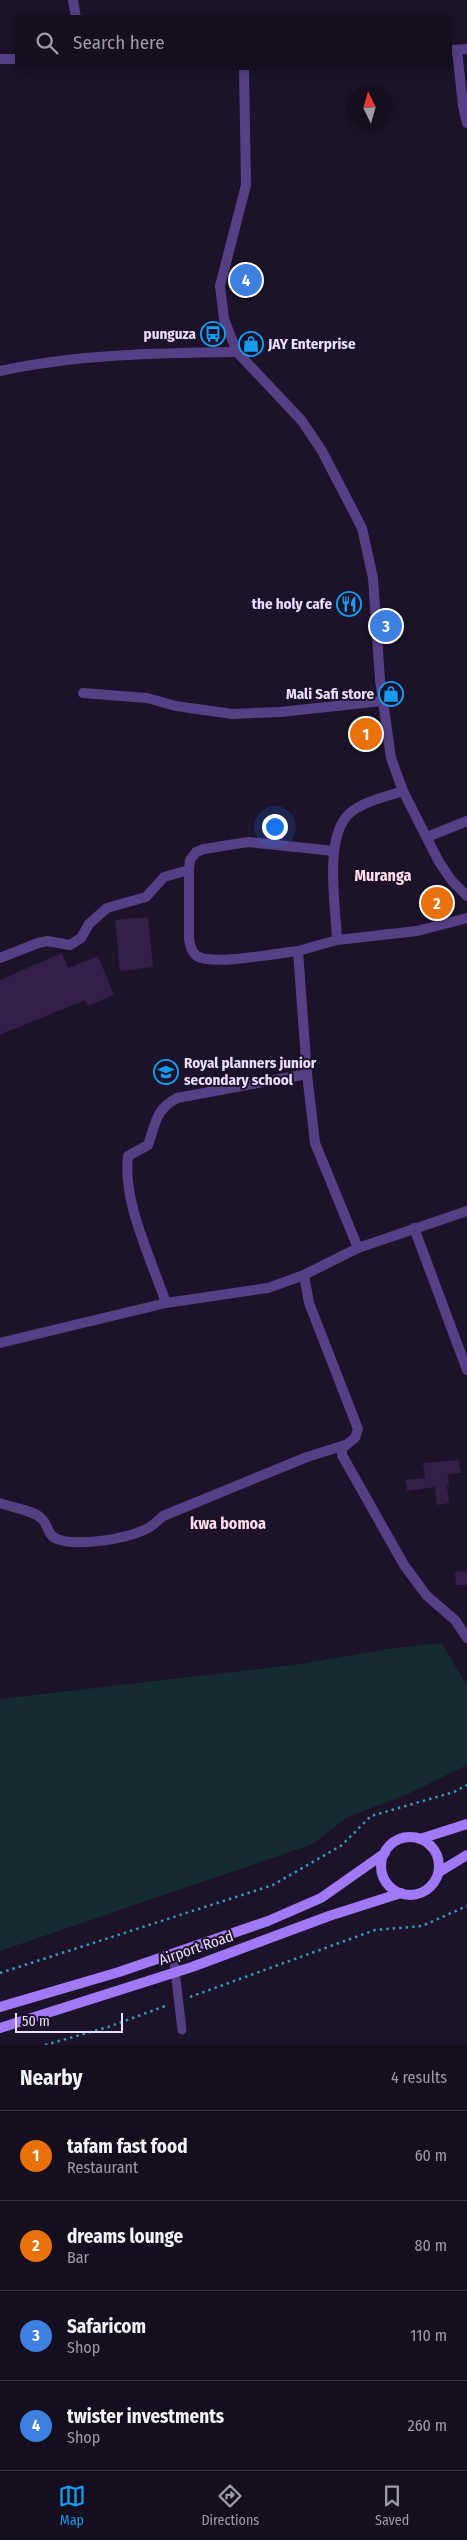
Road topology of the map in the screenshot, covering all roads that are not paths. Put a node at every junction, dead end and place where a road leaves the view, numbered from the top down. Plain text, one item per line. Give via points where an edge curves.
1 (73, 0) edge
2 (76, 15) edge
3 (458, 50) edge
4 (0, 59) edge
5 (15, 59) edge
6 (244, 70) edge
7 (467, 123) edge
8 (237, 352) junction
9 (0, 371) edge
10 (83, 693) dead end
11 (383, 701) junction
12 (403, 791) junction
13 (467, 821) edge
14 (427, 837) junction
15 (334, 851) junction
16 (189, 870) junction
17 (467, 896) edge
18 (467, 918) edge
19 (337, 940) junction
20 (298, 951) junction
21 (0, 958) edge
22 (307, 1074) junction
23 (467, 1210) edge
24 (414, 1228) junction
25 (358, 1248) junction
26 (304, 1275) junction
27 (166, 1303) junction
28 (467, 1339) edge
29 (0, 1343) edge
30 (457, 1344) junction
31 (467, 1370) edge
32 (345, 1445) junction
33 (0, 1503) edge
34 (467, 1638) edge
35 (467, 1824) edge
36 (420, 1839) junction
37 (385, 1852) junction
38 (467, 1855) edge
39 (439, 1872) junction
40 (400, 1893) junction
41 (173, 1954) junction
42 (174, 1972) junction
43 (0, 2007) edge
44 (0, 2028) edge
45 (182, 2030) dead end

1 - 2 street
3 - 7 street
4 - 5 street
6 - 8 street via 246,185 220,286 224,319
8 - 9 street via 131,354
8 - 11 street via 302,421 322,451 362,528 372,578
10 - 11 street via 147,698 232,714
11 - 12 street via 391,758
12 - 14 street
12 - 15 street via 350,813 343,821
13 - 14 street
14 - 17 street via 446,873
15 - 16 street via 248,842 196,852 190,860
15 - 19 street
16 - 20 street via 189,938 197,956 222,960
16 - 21 street via 164,877 146,897 106,908 89,924 81,938 70,945 38,942
18 - 19 street via 417,931
19 - 20 street
20 - 22 street
22 - 25 street via 315,1143
22 - 27 street via 177,1098 165,1104 159,1112 148,1145 128,1156 130,1191
23 - 24 street
24 - 25 street
24 - 30 street
25 - 26 street
26 - 27 street via 249,1292
26 - 32 street via 309,1303 358,1429 356,1438
27 - 29 street
28 - 30 street
30 - 31 street
32 - 33 street via 306,1457 163,1516 145,1530 120,1537 81,1542 60,1540 50,1534 43,1520 36,1515
32 - 34 street via 342,1455 394,1550 426,1596 451,1615
35 - 36 main road
36 - 37 main road via 412,1837 396,1841
36 - 39 main road via 433,1849
37 - 40 main road via 382,1860 384,1876 388,1884
37 - 41 main road, Airport Road via 320,1898 268,1921
38 - 39 main road
39 - 40 main road via 424,1891 408,1895
40 - 42 main road, Airport Road
41 - 42 lane
41 - 43 main road, Airport Road
42 - 44 main road, Airport Road
42 - 45 lane

